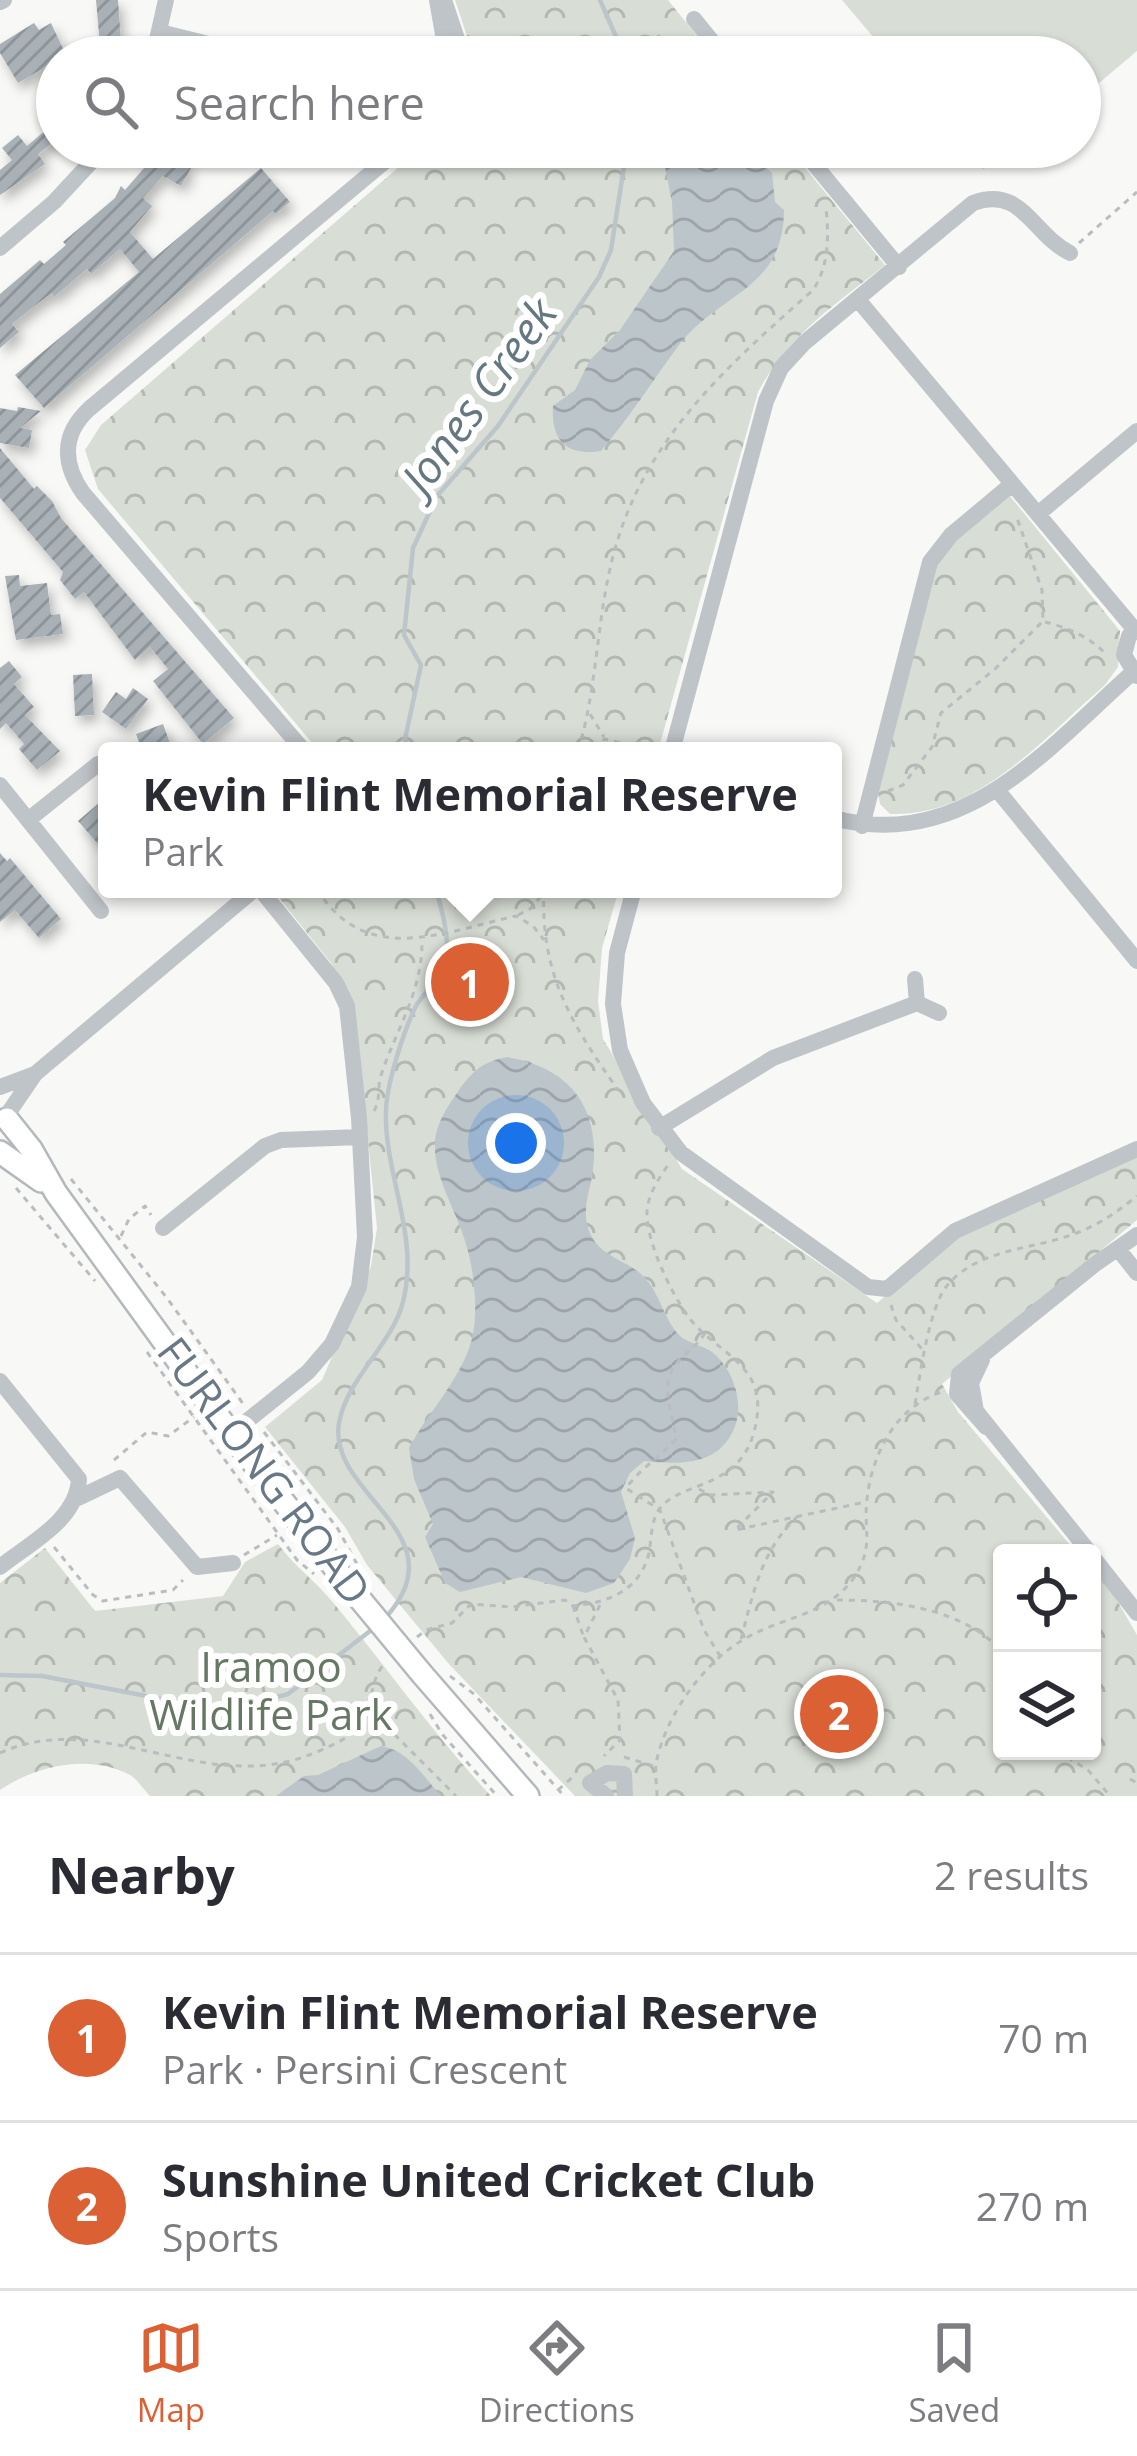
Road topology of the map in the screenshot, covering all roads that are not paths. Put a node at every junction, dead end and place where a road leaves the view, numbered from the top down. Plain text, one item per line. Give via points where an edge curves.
1 (166, 0) edge
2 (440, 0) edge
3 (694, 19) dead end
4 (160, 32) junction
5 (159, 36) edge
6 (176, 36) edge
7 (444, 36) edge
8 (455, 36) edge
9 (708, 36) edge
10 (86, 168) edge
11 (377, 168) edge
12 (817, 168) edge
13 (0, 248) edge
14 (1070, 253) road end
15 (899, 267) junction
16 (859, 301) junction
17 (1137, 431) edge
18 (1012, 484) junction
19 (1038, 514) junction
20 (1136, 629) edge
21 (1132, 676) edge
22 (296, 742) edge
23 (674, 742) edge
24 (98, 764) dead end
25 (0, 785) edge
26 (998, 791) junction
27 (28, 820) junction
28 (842, 820) edge
29 (862, 826) junction
30 (246, 898) edge
31 (265, 898) edge
32 (632, 898) edge
33 (101, 911) dead end
34 (1137, 961) edge
35 (915, 980) dead end
36 (917, 1003) junction
37 (939, 1013) dead end
38 (35, 1074) junction
39 (0, 1088) edge
40 (3, 1118) edge
41 (360, 1128) junction
42 (659, 1128) junction
43 (1137, 1149) edge
44 (0, 1152) edge
45 (56, 1193) junction
46 (163, 1228) road end
47 (1137, 1235) edge
48 (1118, 1249) junction
49 (1137, 1273) edge
50 (986, 1354) junction
51 (0, 1381) edge
52 (986, 1427) junction
53 (231, 1434) junction
54 (78, 1498) junction
55 (1083, 1544) edge
56 (233, 1563) road end
57 (0, 1567) edge
58 (1101, 1567) edge
59 (1137, 1613) edge
60 (528, 1796) edge
61 (606, 1796) edge
62 (625, 1796) edge

1 - 4 street
2 - 7 street
2 - 8 street
3 - 9 street
4 - 5 street
4 - 6 street
10 - 13 street
11 - 22 street via 89,409 67,445 83,493
12 - 15 street
14 - 15 street via 1011,201 991,196 973,202
15 - 16 street
16 - 18 street
16 - 23 street via 781,368 766,401
17 - 19 street
18 - 19 street
18 - 29 street via 930,562
19 - 20 street
20 - 21 street via 1124,655
21 - 26 street
24 - 27 street
25 - 27 street
26 - 29 street via 915,824
26 - 34 street
27 - 33 street
28 - 29 street
30 - 38 street
31 - 41 street via 347,1006
32 - 42 street via 613,1004 620,1050
35 - 36 street
36 - 37 street
36 - 42 street via 773,1058
38 - 39 street
38 - 40 street
40 - 45 main road, FURLONG ROAD
41 - 46 street via 266,1146
41 - 53 street via 359,1287 319,1360
42 - 43 street via 681,1153 868,1287 886,1288 956,1231
44 - 45 main road, FURLONG ROAD
45 - 53 main road, FURLONG ROAD
47 - 48 street
48 - 49 street
48 - 50 street
50 - 52 street via 970,1394
50 - 52 street via 959,1374 956,1387
51 - 54 street via 69,1463
52 - 55 street
53 - 60 main road, FURLONG ROAD, bridge
54 - 56 street via 120,1478 197,1567
54 - 57 street
58 - 59 street
61 - 62 street via 590,1783 607,1773 624,1774

